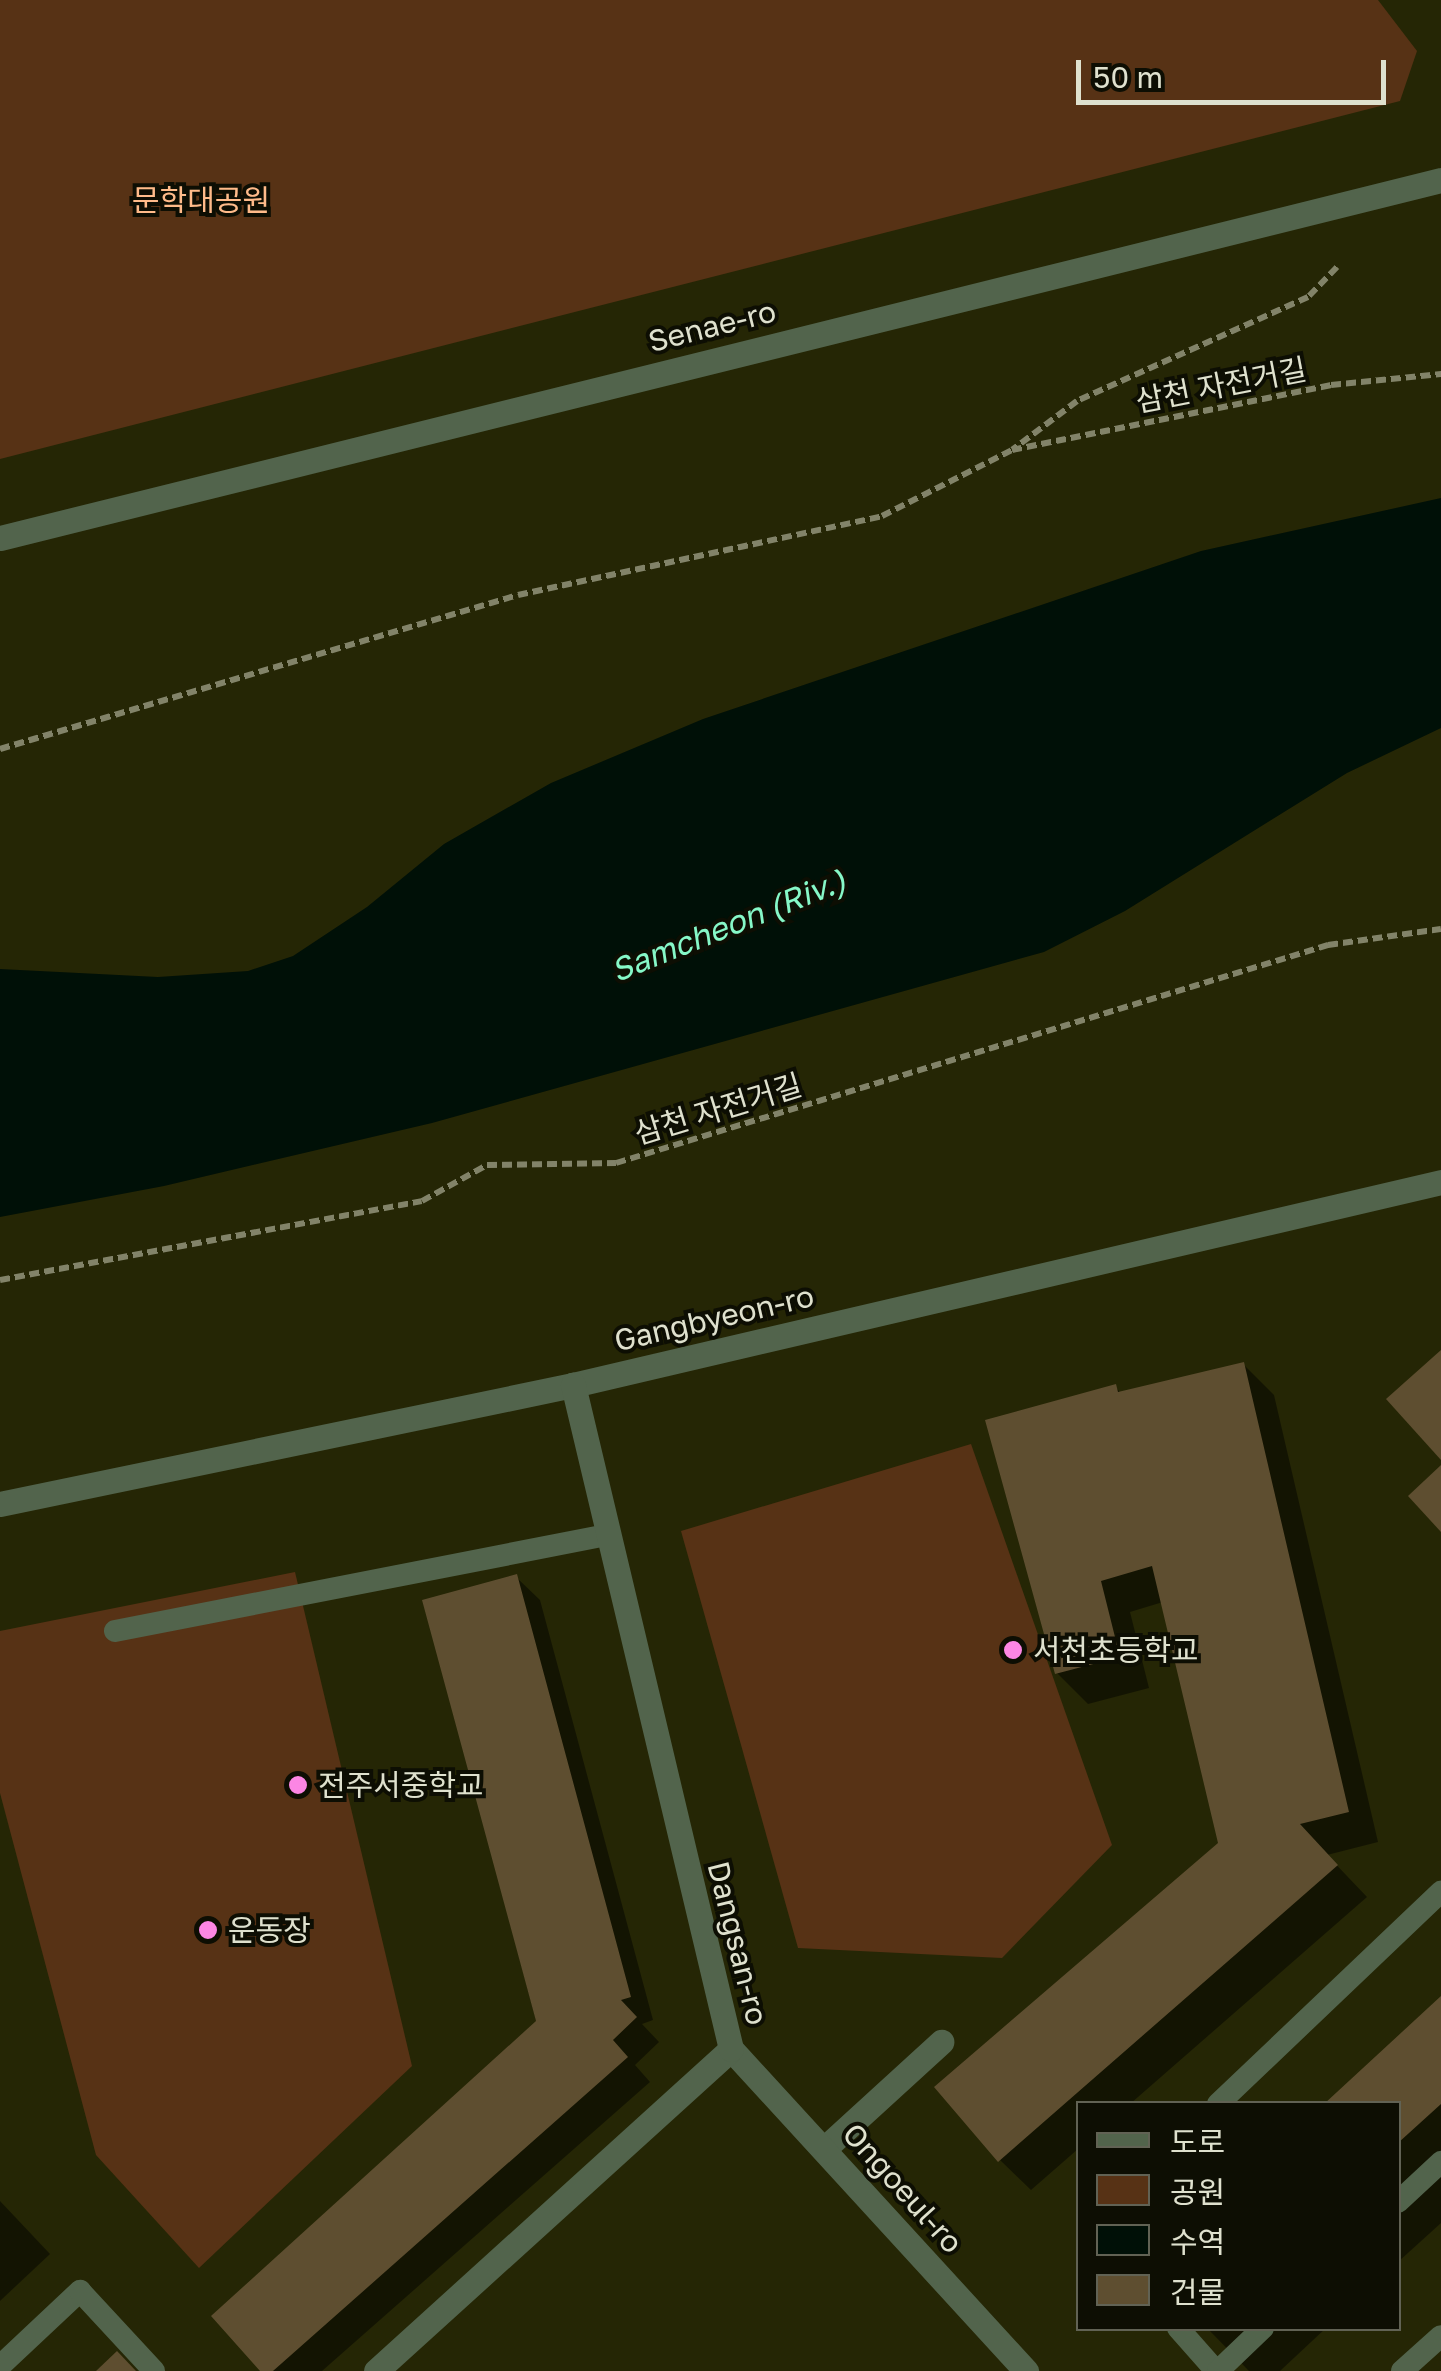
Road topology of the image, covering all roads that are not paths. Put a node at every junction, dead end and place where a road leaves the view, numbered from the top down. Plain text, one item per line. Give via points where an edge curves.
1 (1441, 156) edge
2 (1430, 183) edge
3 (0, 538) edge
4 (1441, 1182) edge
5 (573, 1385) junction
6 (0, 1504) edge
7 (607, 1535) junction
8 (115, 1631) dead end
9 (1441, 1892) edge
10 (941, 2042) dead end
11 (731, 2049) junction
12 (1221, 2101) edge
13 (824, 2149) junction
14 (1441, 2162) edge
15 (1401, 2199) edge
16 (1181, 2331) edge
17 (1260, 2331) edge
18 (1441, 2336) edge
19 (2, 2362) edge
20 (154, 2371) edge
21 (376, 2371) edge
22 (1026, 2371) edge
23 (1217, 2371) edge
24 (1402, 2371) edge

1 - 2 street
2 - 3 street, Senae-ro
4 - 5 street, Gangbyeon-ro
5 - 6 street, Gangbyeon-ro
5 - 7 street, Dangsan-ro
7 - 8 lane
7 - 11 street, Dangsan-ro
9 - 12 lane
10 - 13 street
11 - 13 street, Ongoeul-ro
11 - 21 street, Dangsan-ro
13 - 22 street, Ongoeul-ro
14 - 15 lane
16 - 23 lane
17 - 23 lane
18 - 24 lane
19 - 20 lane via 80,2291

